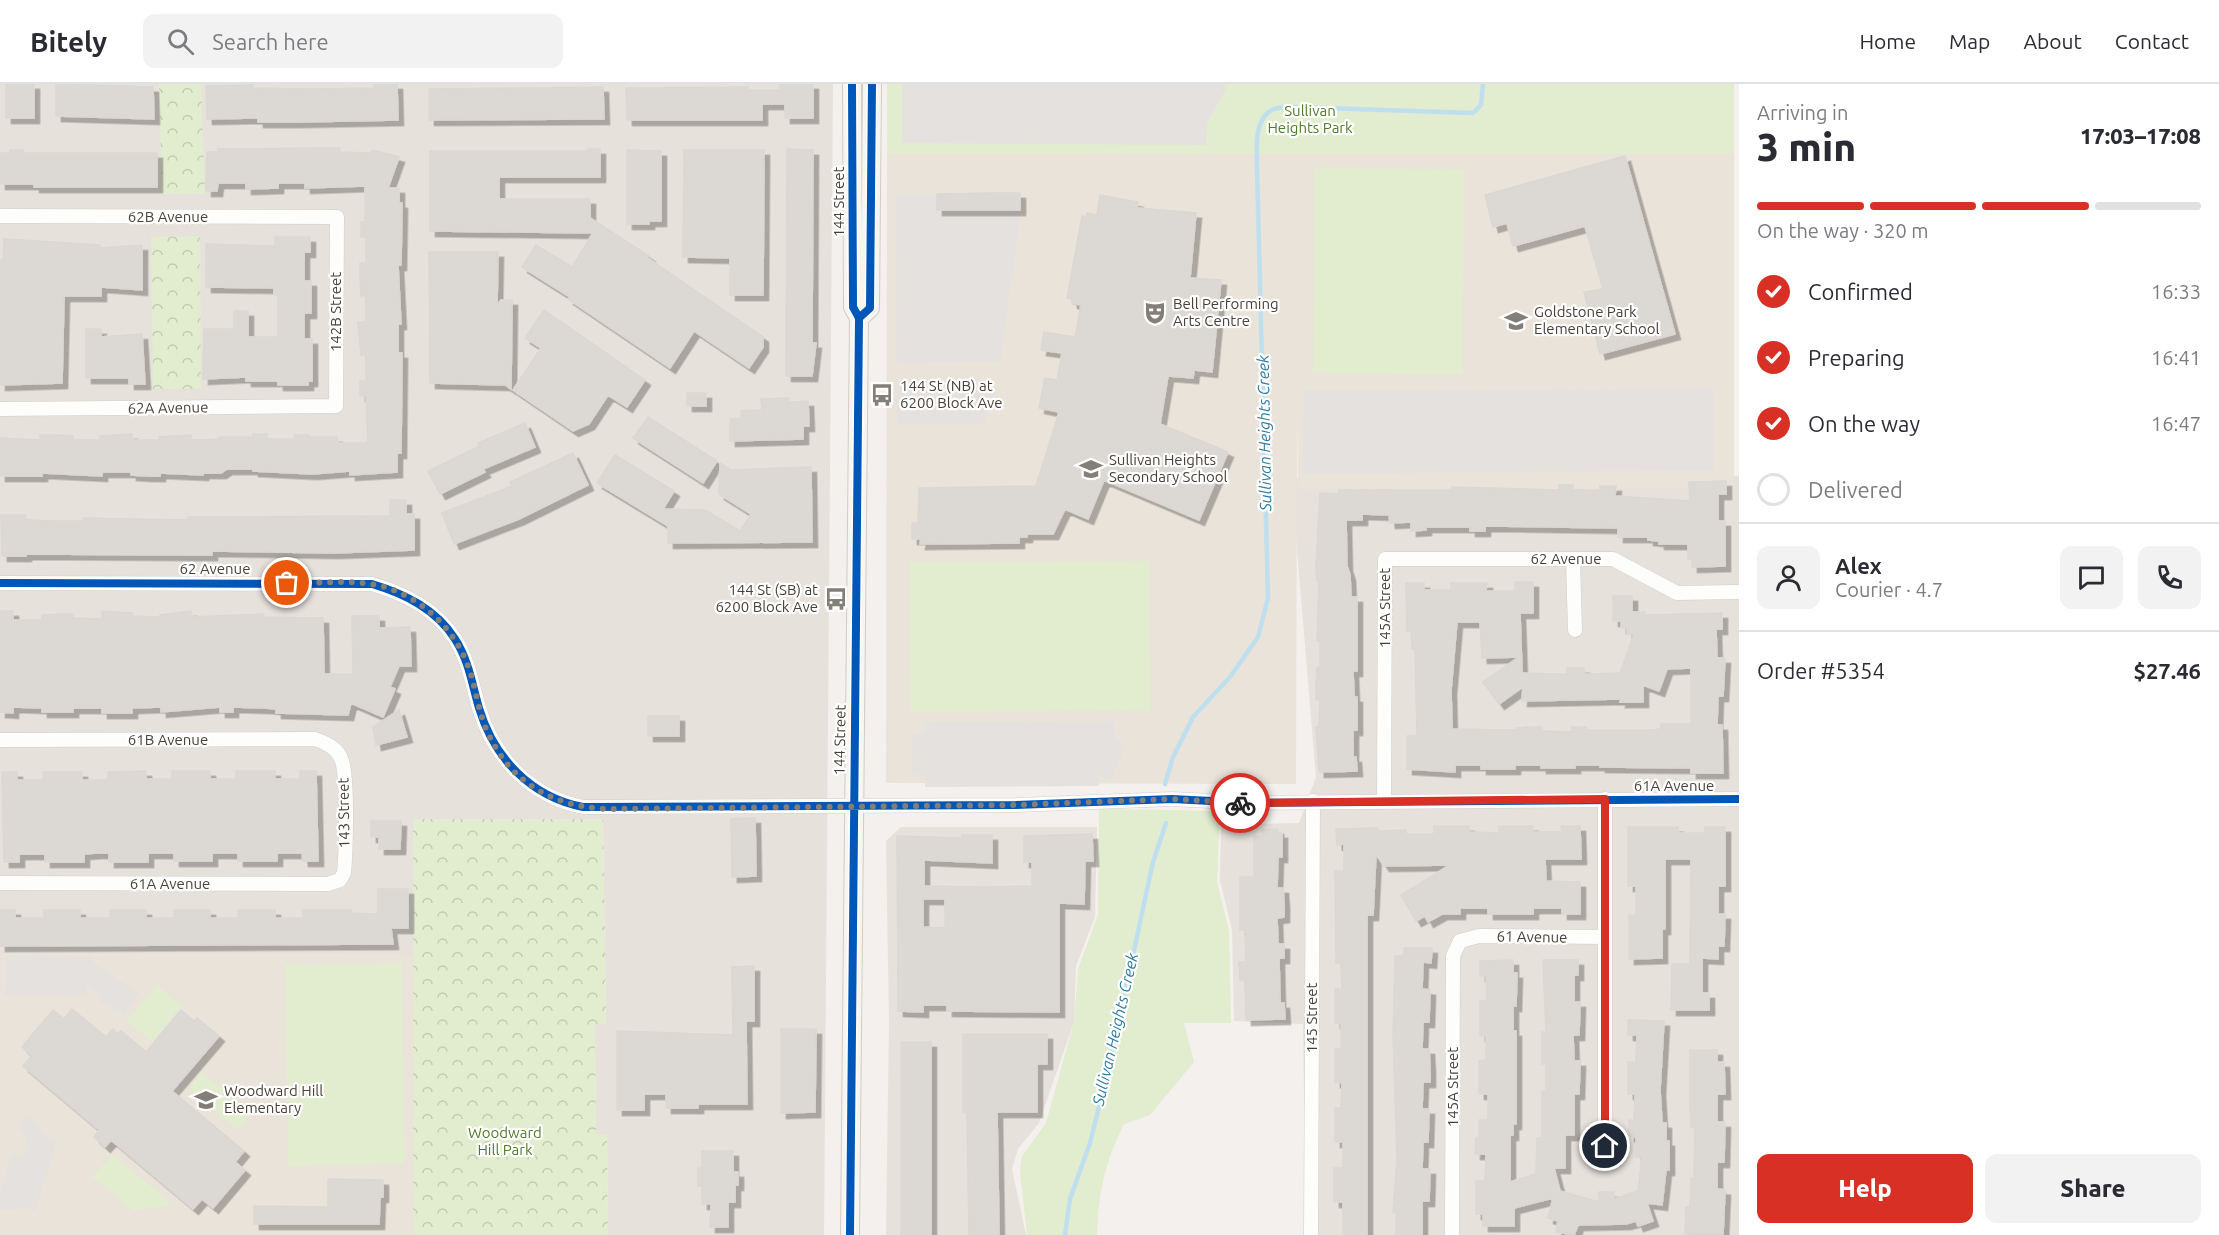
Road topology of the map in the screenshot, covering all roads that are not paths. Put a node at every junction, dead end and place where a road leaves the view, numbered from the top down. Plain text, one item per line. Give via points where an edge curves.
1 (852, 84) edge
2 (872, 84) edge
3 (0, 216) edge
4 (337, 217) joint
5 (859, 318) junction
6 (336, 406) joint
7 (0, 409) edge
8 (1385, 559) joint
9 (1573, 559) junction
10 (0, 583) edge
11 (1739, 592) edge
12 (1575, 630) dead end
13 (0, 740) edge
14 (333, 748) joint
15 (1605, 799) junction
16 (1739, 799) edge
17 (1313, 801) junction
18 (1384, 801) junction
19 (853, 806) junction
20 (340, 880) joint
21 (0, 884) edge
22 (1605, 937) junction
23 (1460, 941) joint
24 (1605, 1162) dead end
25 (850, 1235) edge
26 (1311, 1235) edge
27 (1452, 1235) edge

1 - 5 main road, 144 Street via 853,307
2 - 5 main road, 144 Street via 870,308
3 - 4 street, 62B Avenue
4 - 6 street, 142B Street
5 - 19 main road, 144 Street
6 - 7 street, 62A Avenue
8 - 9 street, 62 Avenue
8 - 18 street, 145A Street
9 - 11 street, 62 Avenue via 1613,559 1677,593
9 - 12 street
10 - 19 street, 62 Avenue via 372,584 414,600 439,620 468,663 486,730 500,754 537,790 551,798 606,809
13 - 14 street, 61B Avenue via 315,740
14 - 20 street, 143 Street via 343,762 345,865
15 - 16 street, 61A Avenue
15 - 18 street, 61A Avenue
15 - 22 street
17 - 18 street, 61A Avenue
17 - 19 street, 61A Avenue via 1172,799
17 - 26 street, 145 Street
19 - 25 main road, 144 Street
20 - 21 street, 61A Avenue via 328,884
22 - 23 street, 61 Avenue via 1479,936
22 - 24 street
23 - 27 street, 145A Street via 1453,956

